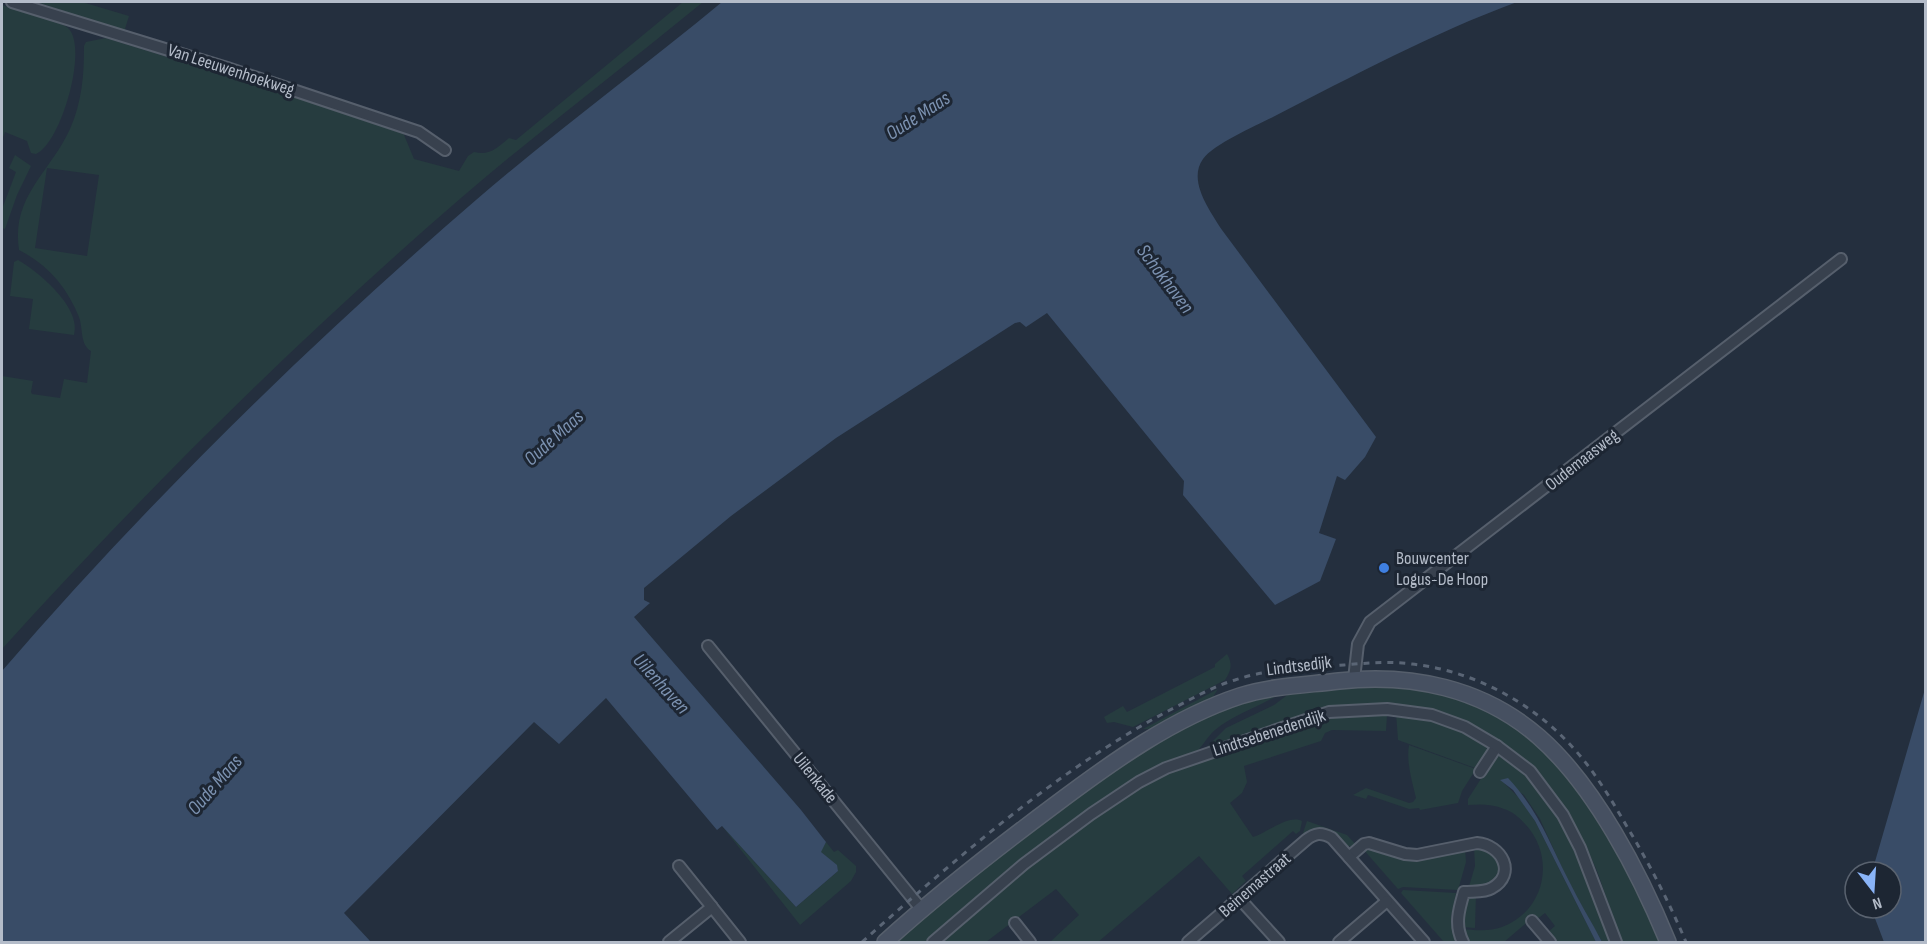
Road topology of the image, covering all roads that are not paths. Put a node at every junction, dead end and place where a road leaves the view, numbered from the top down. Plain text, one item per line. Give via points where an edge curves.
1 (12, 2) edge
2 (445, 150) dead end
3 (1841, 259) dead end
4 (708, 646) dead end
5 (1354, 679) junction
6 (1497, 746) junction
7 (1480, 772) dead end
8 (1349, 857) junction
9 (679, 866) dead end
10 (1239, 898) junction
11 (1387, 901) junction
12 (712, 907) junction
13 (922, 909) junction
14 (1532, 921) dead end
15 (1015, 923) dead end
16 (669, 942) edge
17 (740, 942) edge
18 (885, 942) edge
19 (933, 942) edge
20 (1030, 942) edge
21 (1188, 942) edge
22 (1279, 942) edge
23 (1339, 942) edge
24 (1424, 942) edge
25 (1463, 942) edge
26 (1550, 942) edge
27 (1616, 942) edge
28 (1668, 942) edge

1 - 2 street, Van Leeuwenhoekweg via 419,132
3 - 5 street, Oudemaasweg via 1370,622 1358,644
4 - 13 street, Uilenkade
5 - 13 main road, Lindtsedijk via 1257,691 1187,719 1079,787
5 - 28 main road, Lindtsedijk via 1401,679 1443,686 1497,708 1539,737 1575,776 1607,823
6 - 7 street
6 - 19 street, Lindtsebenedendijk via 1465,727 1432,715 1387,709 1329,712 1219,749 1166,768 1091,814 1024,864
6 - 27 street, Lindtsebenedendijk via 1530,771 1563,815
8 - 10 street, Beinemastraat via 1332,838 1314,834
8 - 11 street
8 - 25 street via 1369,843 1417,855 1477,843 1496,849 1504,862 1499,883 1488,890 1464,892 1458,914
9 - 12 street
10 - 21 street, Beinemastraat
10 - 22 street
11 - 23 street
11 - 24 street
12 - 16 street
12 - 17 street
13 - 18 main road, Lindtsedijk
14 - 26 street
15 - 20 street

